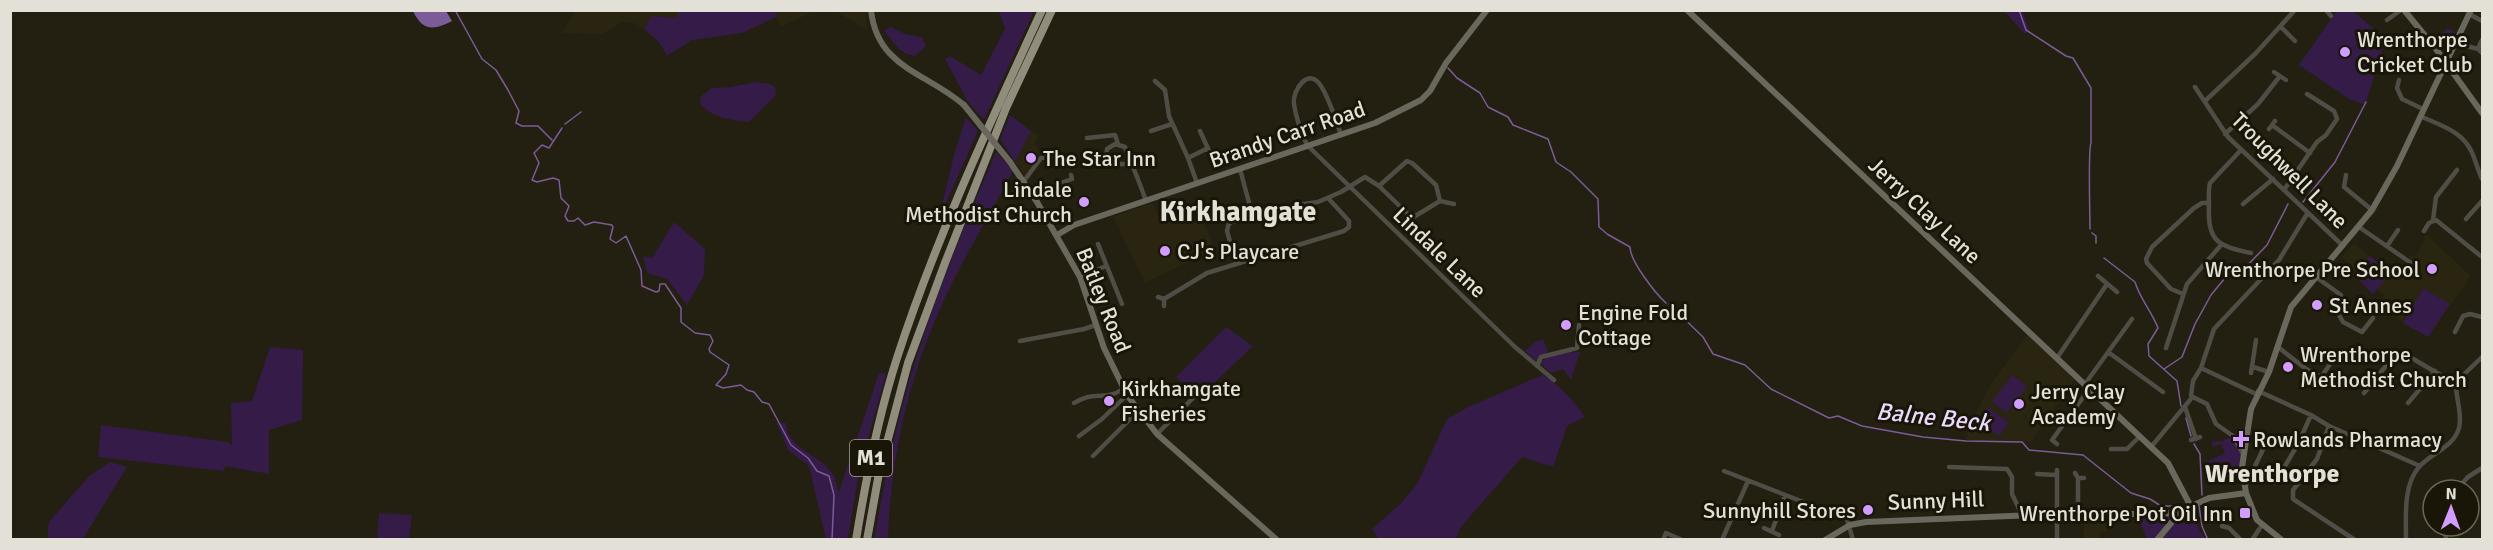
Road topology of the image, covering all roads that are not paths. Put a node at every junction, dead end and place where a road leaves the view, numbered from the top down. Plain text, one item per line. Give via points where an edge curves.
1 (871, 10) edge
2 (1042, 10) edge
3 (1052, 10) edge
4 (1487, 10) edge
5 (1687, 10) edge
6 (2295, 10) edge
7 (2326, 10) edge
8 (2402, 10) edge
9 (2470, 12) edge
10 (2382, 13) dead end
11 (2331, 16) dead end
12 (2482, 21) edge
13 (2281, 27) junction
14 (2294, 37) dead end
15 (2482, 40) edge
16 (2462, 45) dead end
17 (2480, 51) edge
18 (2256, 53) junction
19 (2261, 57) dead end
20 (2446, 63) junction
21 (2274, 72) dead end
22 (2280, 76) junction
23 (2286, 80) dead end
24 (2399, 80) dead end
25 (1155, 81) dead end
26 (2195, 87) dead end
27 (2307, 94) dead end
28 (2205, 101) junction
29 (2481, 108) edge
30 (2423, 109) junction
31 (2420, 116) junction
32 (1172, 124) junction
33 (2272, 125) dead end
34 (1151, 130) dead end
35 (1200, 131) dead end
36 (2225, 134) junction
37 (1341, 135) junction
38 (1087, 138) dead end
39 (1118, 144) junction
40 (1307, 145) junction
41 (2241, 150) junction
42 (2310, 153) junction
43 (1073, 155) dead end
44 (1188, 158) junction
45 (1132, 164) junction
46 (1240, 169) junction
47 (2457, 170) dead end
48 (1071, 175) dead end
49 (2346, 175) dead end
50 (2273, 179) junction
51 (2482, 179) edge
52 (1197, 183) junction
53 (1026, 184) junction
54 (1379, 186) junction
55 (1348, 187) junction
56 (2284, 190) junction
57 (1039, 191) junction
58 (1328, 198) junction
59 (1146, 201) junction
60 (1440, 201) junction
61 (2482, 201) edge
62 (1038, 202) junction
63 (2209, 203) junction
64 (1454, 204) dead end
65 (2243, 204) dead end
66 (2373, 210) junction
67 (1252, 214) junction
68 (2307, 214) junction
69 (2466, 219) dead end
70 (2433, 220) junction
71 (2359, 226) junction
72 (2398, 230) dead end
73 (2424, 231) dead end
74 (1057, 235) junction
75 (1098, 244) dead end
76 (2222, 244) junction
77 (2343, 246) junction
78 (2387, 246) junction
79 (2251, 254) dead end
80 (2482, 257) edge
81 (1236, 263) junction
82 (2414, 265) dead end
83 (1106, 266) junction
84 (2098, 276) dead end
85 (1080, 277) junction
86 (2316, 277) junction
87 (2107, 284) junction
88 (2117, 292) dead end
89 (2183, 294) junction
90 (1158, 297) dead end
91 (1164, 299) junction
92 (1122, 304) dead end
93 (1164, 306) dead end
94 (2482, 317) edge
95 (2373, 318) dead end
96 (2132, 319) dead end
97 (1096, 325) junction
98 (1579, 325) dead end
99 (2455, 332) dead end
100 (2256, 340) dead end
101 (1020, 341) dead end
102 (2278, 346) junction
103 (2166, 348) dead end
104 (2108, 352) junction
105 (2325, 355) dead end
106 (2057, 357) junction
107 (2482, 358) edge
108 (2333, 360) junction
109 (2340, 363) dead end
110 (1538, 366) junction
111 (2201, 368) junction
112 (2435, 371) junction
113 (2269, 372) junction
114 (1554, 380) dead end
115 (2456, 384) junction
116 (2087, 386) junction
117 (1125, 392) junction
118 (2163, 392) dead end
119 (2257, 393) junction
120 (2364, 393) dead end
121 (1194, 397) dead end
122 (2190, 400) dead end
123 (2411, 402) dead end
124 (1078, 403) dead end
125 (2185, 407) junction
126 (1138, 411) junction
127 (2311, 415) junction
128 (2329, 426) junction
129 (1157, 434) junction
130 (1079, 436) dead end
131 (2139, 437) junction
132 (2196, 439) dead end
133 (2268, 439) dead end
134 (2057, 444) dead end
135 (2151, 447) junction
136 (2111, 449) dead end
137 (2243, 454) junction
138 (1093, 456) dead end
139 (2420, 466) junction
140 (1949, 467) dead end
141 (2482, 468) edge
142 (1724, 471) dead end
143 (2037, 474) dead end
144 (2084, 478) dead end
145 (2467, 478) edge
146 (1748, 481) junction
147 (2275, 483) dead end
148 (2245, 490) junction
149 (1785, 495) junction
150 (2190, 505) junction
151 (2181, 511) junction
152 (2056, 513) junction
153 (2078, 513) junction
154 (2022, 515) junction
155 (1850, 525) junction
156 (2262, 525) junction
157 (2222, 526) dead end
158 (1764, 528) dead end
159 (1772, 531) junction
160 (1779, 535) dead end
161 (856, 540) edge
162 (867, 540) edge
163 (1277, 540) edge
164 (1663, 540) edge
165 (1682, 540) edge
166 (1722, 540) edge
167 (1825, 540) edge
168 (1853, 540) edge
169 (2057, 540) edge
170 (2157, 540) edge
171 (2241, 540) edge
172 (2252, 540) edge
173 (2282, 540) edge
174 (2355, 540) edge
175 (2406, 540) edge

1 - 53 street, Batley Road, bridge via 876,36 890,55 964,105
2 - 161 highway, M1 via 977,150 897,358 867,470
3 - 162 highway, M1 via 1002,118 908,363 879,473
4 - 37 street, Brandy Carr Road via 1421,100
5 - 106 street, Jerry Clay Lane
6 - 13 street
7 - 11 street
8 - 10 street via 2386,21
8 - 20 street
9 - 12 street
9 - 20 street
13 - 14 street
13 - 18 street
15 - 17 street
16 - 17 street
18 - 19 street
18 - 28 street
20 - 29 street
20 - 30 street
21 - 22 street
22 - 23 street
22 - 36 street via 2258,104
24 - 30 street via 2397,88 2402,99
25 - 32 street via 1165,90
26 - 28 street, Troughwell Lane
27 - 42 street via 2332,109 2337,117
28 - 36 street, Troughwell Lane
30 - 31 street
31 - 51 street via 2464,140
31 - 66 street
32 - 34 street
32 - 44 street
33 - 42 street
35 - 44 street via 1209,151
36 - 41 street, Troughwell Lane
37 - 40 street, Brandy Carr Road
37 - 40 street via 1321,86 1307,79 1297,87 1293,100
38 - 39 street via 1115,135
39 - 45 street via 1125,147
39 - 45 street via 1107,149 1108,161 1115,165
40 - 46 street, Brandy Carr Road
40 - 55 street, Lindale Lane
41 - 50 street, Troughwell Lane
41 - 63 street via 2211,180
42 - 56 street
43 - 53 street via 1062,160 1041,158
44 - 52 street
45 - 59 street
46 - 52 street, Brandy Carr Road
46 - 67 street
47 - 70 street via 2450,173 2436,197
48 - 57 street via 1072,179
49 - 66 street via 2344,187
50 - 56 street, Troughwell Lane
50 - 65 street
52 - 59 street, Brandy Carr Road
53 - 57 street
53 - 62 street, Batley Road
54 - 55 street via 1365,177
54 - 60 street via 1412,218
54 - 60 street via 1407,161 1436,185
55 - 58 street
55 - 110 street, Lindale Lane
56 - 68 street, Troughwell Lane
57 - 62 street
58 - 67 street
58 - 81 street via 1349,221 1344,231
59 - 74 street, Brandy Carr Road via 1074,225
60 - 64 street
61 - 69 street
62 - 74 street, Batley Road
63 - 76 street via 2209,229
63 - 89 street via 2194,208 2146,256 2147,263 2171,289
66 - 71 street
67 - 81 street via 1226,227
68 - 77 street, Troughwell Lane
68 - 111 street via 2279,260 2214,329
70 - 73 street
70 - 80 street
71 - 77 street
71 - 78 street
72 - 78 street
74 - 85 street, Batley Road
75 - 83 street
76 - 79 street
76 - 89 street via 2190,280
77 - 86 street
78 - 82 street
81 - 91 street via 1207,273
83 - 85 street
83 - 92 street
84 - 87 street
85 - 97 street, Batley Road
86 - 95 street via 2341,295 2339,315 2343,322 2362,332
86 - 102 street via 2291,307
87 - 88 street
87 - 106 street
89 - 103 street
90 - 91 street
91 - 93 street
94 - 99 street via 2463,316
96 - 104 street
97 - 101 street
97 - 117 street, Batley Road
98 - 110 street via 1577,348 1541,357
100 - 113 street via 2252,370
102 - 108 street via 2321,377
102 - 113 street
104 - 116 street
104 - 118 street
105 - 108 street
106 - 116 street, Jerry Clay Lane
107 - 115 street
108 - 109 street
110 - 114 street, Lindale Lane
111 - 119 street
111 - 137 street via 2193,381 2191,396 2208,404 2216,424 2233,436
112 - 115 street
112 - 120 street via 2407,353 2398,353
112 - 123 street
113 - 119 street
115 - 139 street via 2459,428 2446,446
116 - 131 street, Jerry Clay Lane
116 - 134 street via 2052,440
117 - 124 street via 1101,398 1089,396
117 - 126 street, Batley Road
117 - 130 street via 1102,419
119 - 127 street
119 - 137 street
121 - 129 street
122 - 125 street
125 - 132 street
125 - 135 street
126 - 129 street, Batley Road
126 - 138 street
127 - 128 street
127 - 147 street
128 - 139 street
128 - 174 street via 2318,459 2293,490 2293,498
129 - 163 street, Batley Road
131 - 135 street, Jerry Clay Lane
131 - 136 street via 2127,449
133 - 148 street
135 - 150 street, Jerry Clay Lane via 2168,463
137 - 148 street
139 - 175 street via 2407,500
140 - 154 street via 2007,469
141 - 145 street
142 - 146 street
143 - 152 street via 2057,472
144 - 153 street via 2076,475
146 - 149 street
146 - 166 street
148 - 150 street
148 - 156 street via 2253,514
149 - 155 street via 1847,519
149 - 159 street
150 - 151 street
151 - 153 street, Sunny Hill via 2145,515
151 - 170 street
152 - 153 street, Sunny Hill
152 - 154 street, Sunny Hill
152 - 169 street
154 - 155 street, Sunny Hill via 1881,520
155 - 167 street
155 - 168 street
156 - 172 street
156 - 173 street
157 - 171 street via 2231,527
158 - 159 street
159 - 160 street
164 - 165 street via 1666,533

